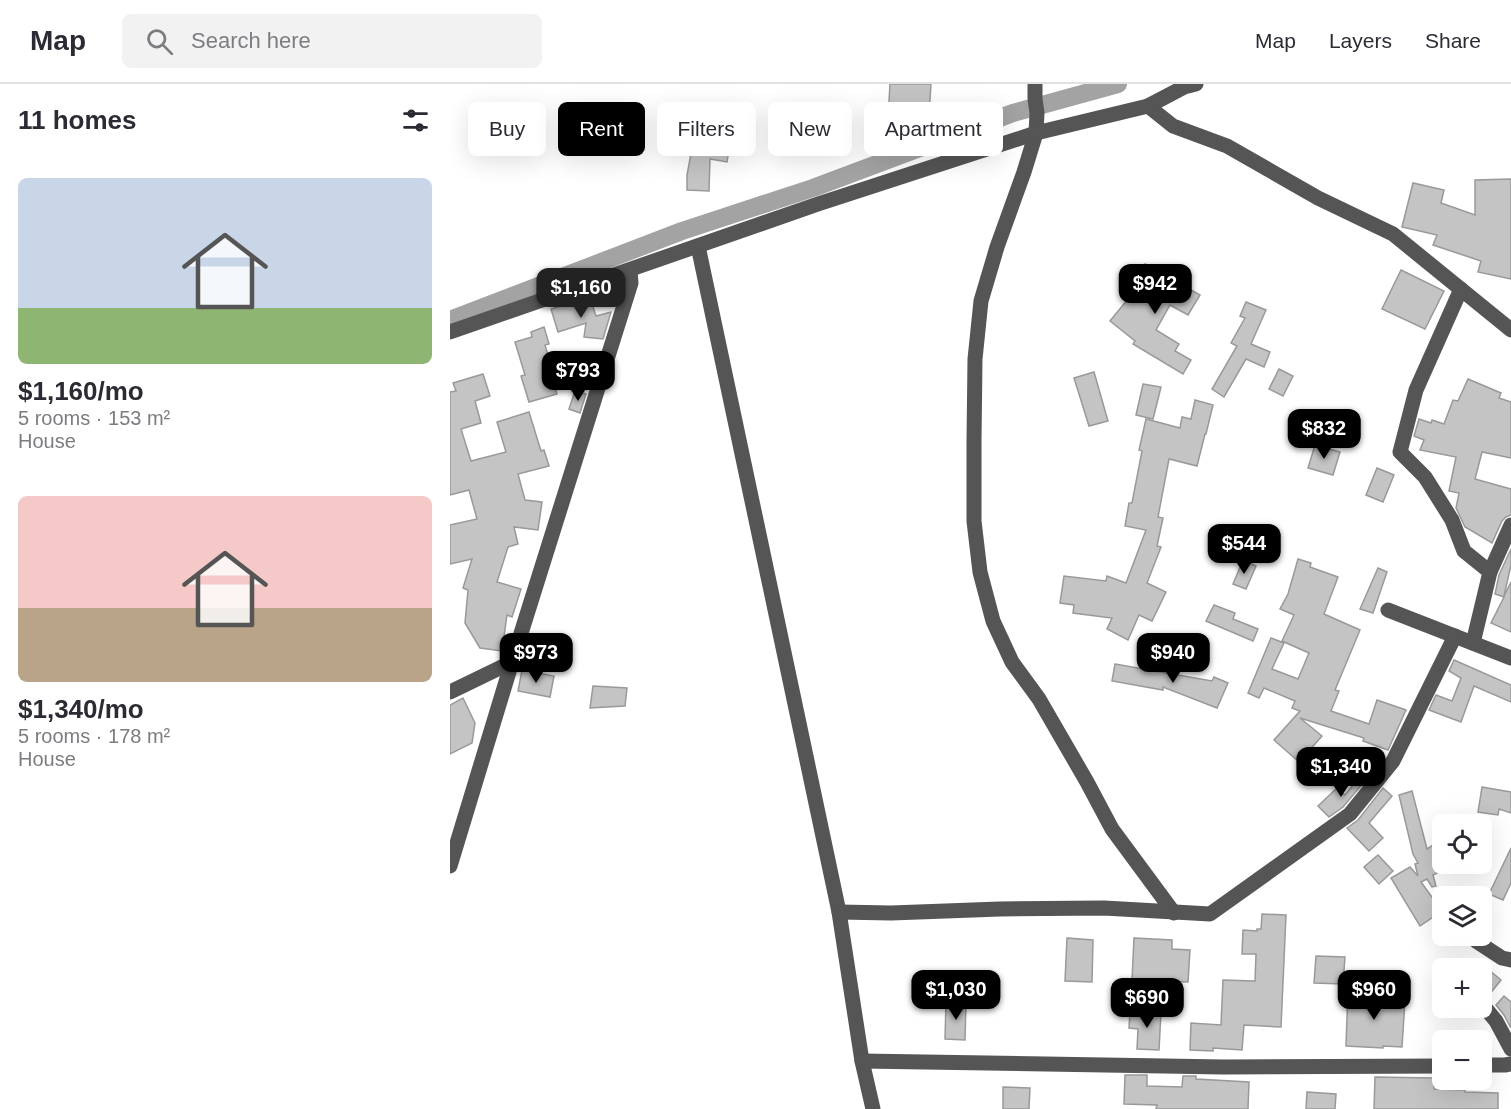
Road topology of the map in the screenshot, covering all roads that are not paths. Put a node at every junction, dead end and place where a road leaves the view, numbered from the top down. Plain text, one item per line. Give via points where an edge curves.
1 (1196, 84) edge
2 (1036, 98) edge
3 (1148, 106) junction
4 (1036, 133) junction
5 (698, 246) junction
6 (630, 270) junction
7 (1461, 289) junction
8 (1511, 330) edge
9 (450, 332) edge
10 (1511, 525) edge
11 (1490, 572) junction
12 (1388, 610) dead end
13 (1455, 636) junction
14 (1473, 643) junction
15 (1511, 658) edge
16 (512, 662) junction
17 (450, 692) edge
18 (450, 866) edge
19 (839, 912) junction
20 (1174, 913) junction
21 (1484, 946) edge
22 (1511, 960) edge
23 (1492, 1016) edge
24 (1511, 1049) edge
25 (862, 1061) junction
26 (1511, 1064) edge
27 (1492, 1065) edge
28 (1432, 1066) edge
29 (873, 1109) edge

1 - 3 street
2 - 4 street
3 - 4 street
3 - 7 street via 1173,126 1227,146 1318,198 1393,234
4 - 5 street
4 - 20 street via 981,301 975,358 974,441 974,521 980,572 993,621 1012,662 1039,699 1112,829
5 - 6 street
5 - 19 street
6 - 9 street
6 - 16 street via 631,283
7 - 8 street
7 - 11 street via 1416,390 1400,452 1425,477 1452,520 1464,551
10 - 11 street
11 - 14 street
12 - 13 street
13 - 14 street
13 - 20 street via 1393,760 1350,813 1210,914
14 - 15 street
16 - 17 street
16 - 18 street
19 - 20 street via 1104,908
19 - 25 street
21 - 22 street
23 - 24 street
25 - 28 street
25 - 29 street
26 - 27 street

